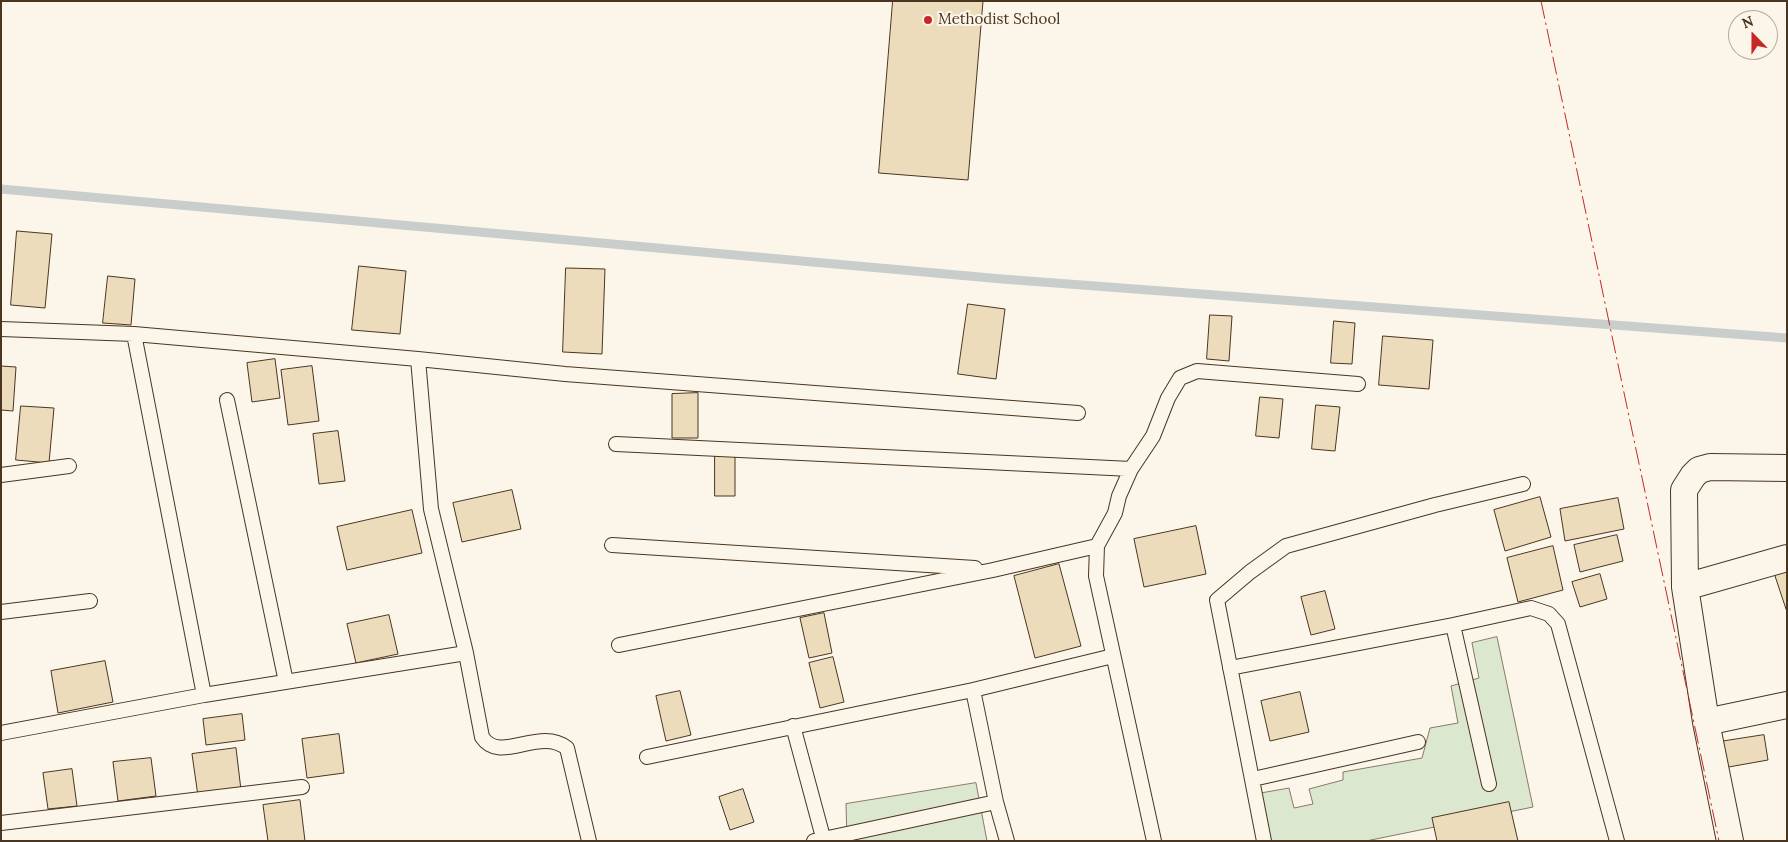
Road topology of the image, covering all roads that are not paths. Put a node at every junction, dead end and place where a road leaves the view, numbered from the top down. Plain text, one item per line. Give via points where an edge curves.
1 (1, 329) edge
2 (134, 334) junction
3 (418, 359) junction
4 (1358, 384) dead end
5 (227, 400) dead end
6 (1078, 413) dead end
7 (616, 444) dead end
8 (69, 466) dead end
9 (1787, 468) edge
10 (1131, 469) junction
11 (1, 475) edge
12 (1523, 484) dead end
13 (612, 545) dead end
14 (1097, 546) junction
15 (1787, 558) edge
16 (993, 570) junction
17 (1685, 587) junction
18 (90, 601) dead end
19 (1, 612) edge
20 (1453, 625) junction
21 (620, 645) dead end
22 (466, 653) junction
23 (1113, 656) junction
24 (1230, 668) junction
25 (286, 682) junction
26 (973, 690) junction
27 (204, 695) junction
28 (1787, 705) edge
29 (1706, 722) junction
30 (793, 726) junction
31 (1, 733) edge
32 (1418, 742) dead end
33 (647, 757) dead end
34 (1253, 779) junction
35 (1489, 784) dead end
36 (302, 787) dead end
37 (996, 802) junction
38 (1, 823) edge
39 (821, 840) edge
40 (589, 841) edge
41 (1007, 841) edge
42 (1154, 841) edge
43 (1264, 841) edge
44 (1617, 841) edge
45 (1730, 841) edge

1 - 2 lane
2 - 3 lane
2 - 27 lane
3 - 6 lane via 565,374
3 - 22 lane via 431,509
4 - 10 lane via 1197,372 1180,378 1153,436
5 - 25 lane
7 - 10 lane
8 - 11 lane
9 - 17 street via 1710,466 1693,476 1684,490
10 - 14 lane via 1115,513
12 - 24 lane via 1286,546 1217,600
13 - 16 lane
14 - 16 lane
14 - 23 lane via 1096,576
15 - 17 street
16 - 21 lane
17 - 29 street
18 - 19 lane
20 - 24 lane
20 - 35 lane
20 - 44 lane via 1531,608 1548,614 1558,624
22 - 25 lane
22 - 40 lane via 482,737 487,745 496,748 549,740 567,748
23 - 26 lane
23 - 42 lane
24 - 34 lane
25 - 27 lane
26 - 30 lane
26 - 37 lane
27 - 31 lane
28 - 29 street
29 - 45 street
30 - 33 lane
30 - 39 lane
32 - 34 lane
34 - 43 lane
36 - 38 lane
37 - 39 lane
37 - 41 lane

